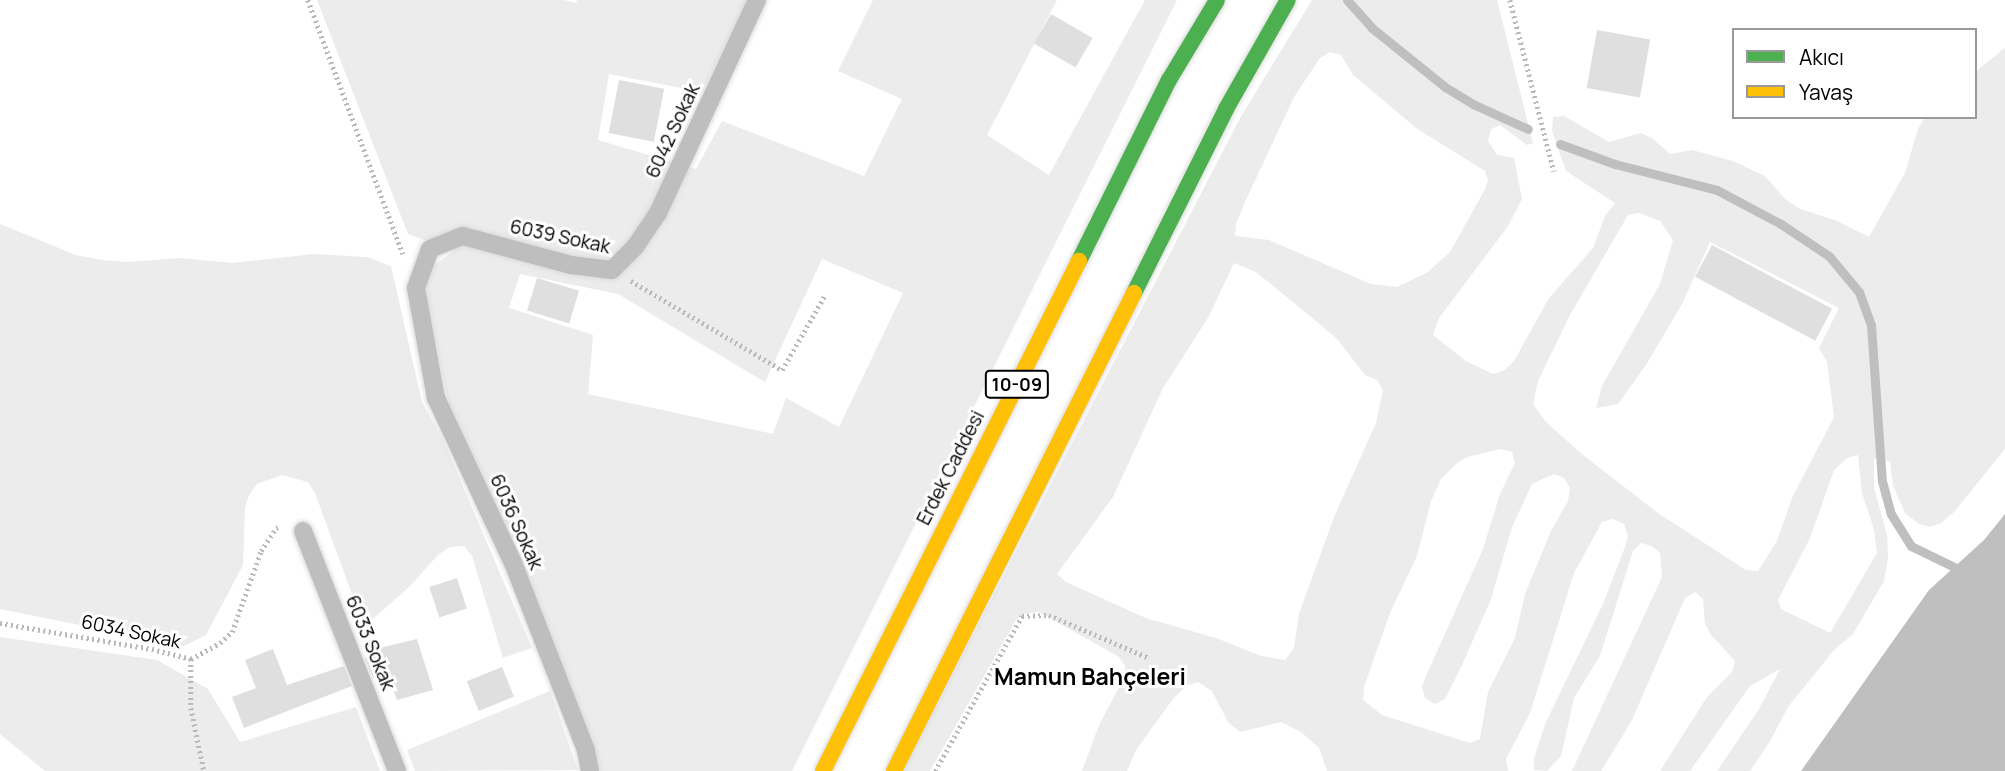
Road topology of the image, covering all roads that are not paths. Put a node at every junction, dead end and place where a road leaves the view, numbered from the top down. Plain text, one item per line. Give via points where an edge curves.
1 (757, 0) edge
2 (1217, 0) edge
3 (1288, 0) edge
4 (612, 270) joint
5 (416, 288) joint
6 (303, 531) road end
7 (397, 771) edge
8 (590, 771) edge
9 (823, 771) edge
10 (894, 771) edge

1 - 4 lane, 6042 Sokak via 659,213
2 - 9 main road, Erdek Caddesi / 10-09 via 1163,92
3 - 10 main road, 10-09 via 1226,109
4 - 5 lane, 6039 Sokak via 571,265 463,236 430,249
5 - 8 lane, 6036 Sokak via 436,398 513,563 586,750
6 - 7 lane, 6033 Sokak

